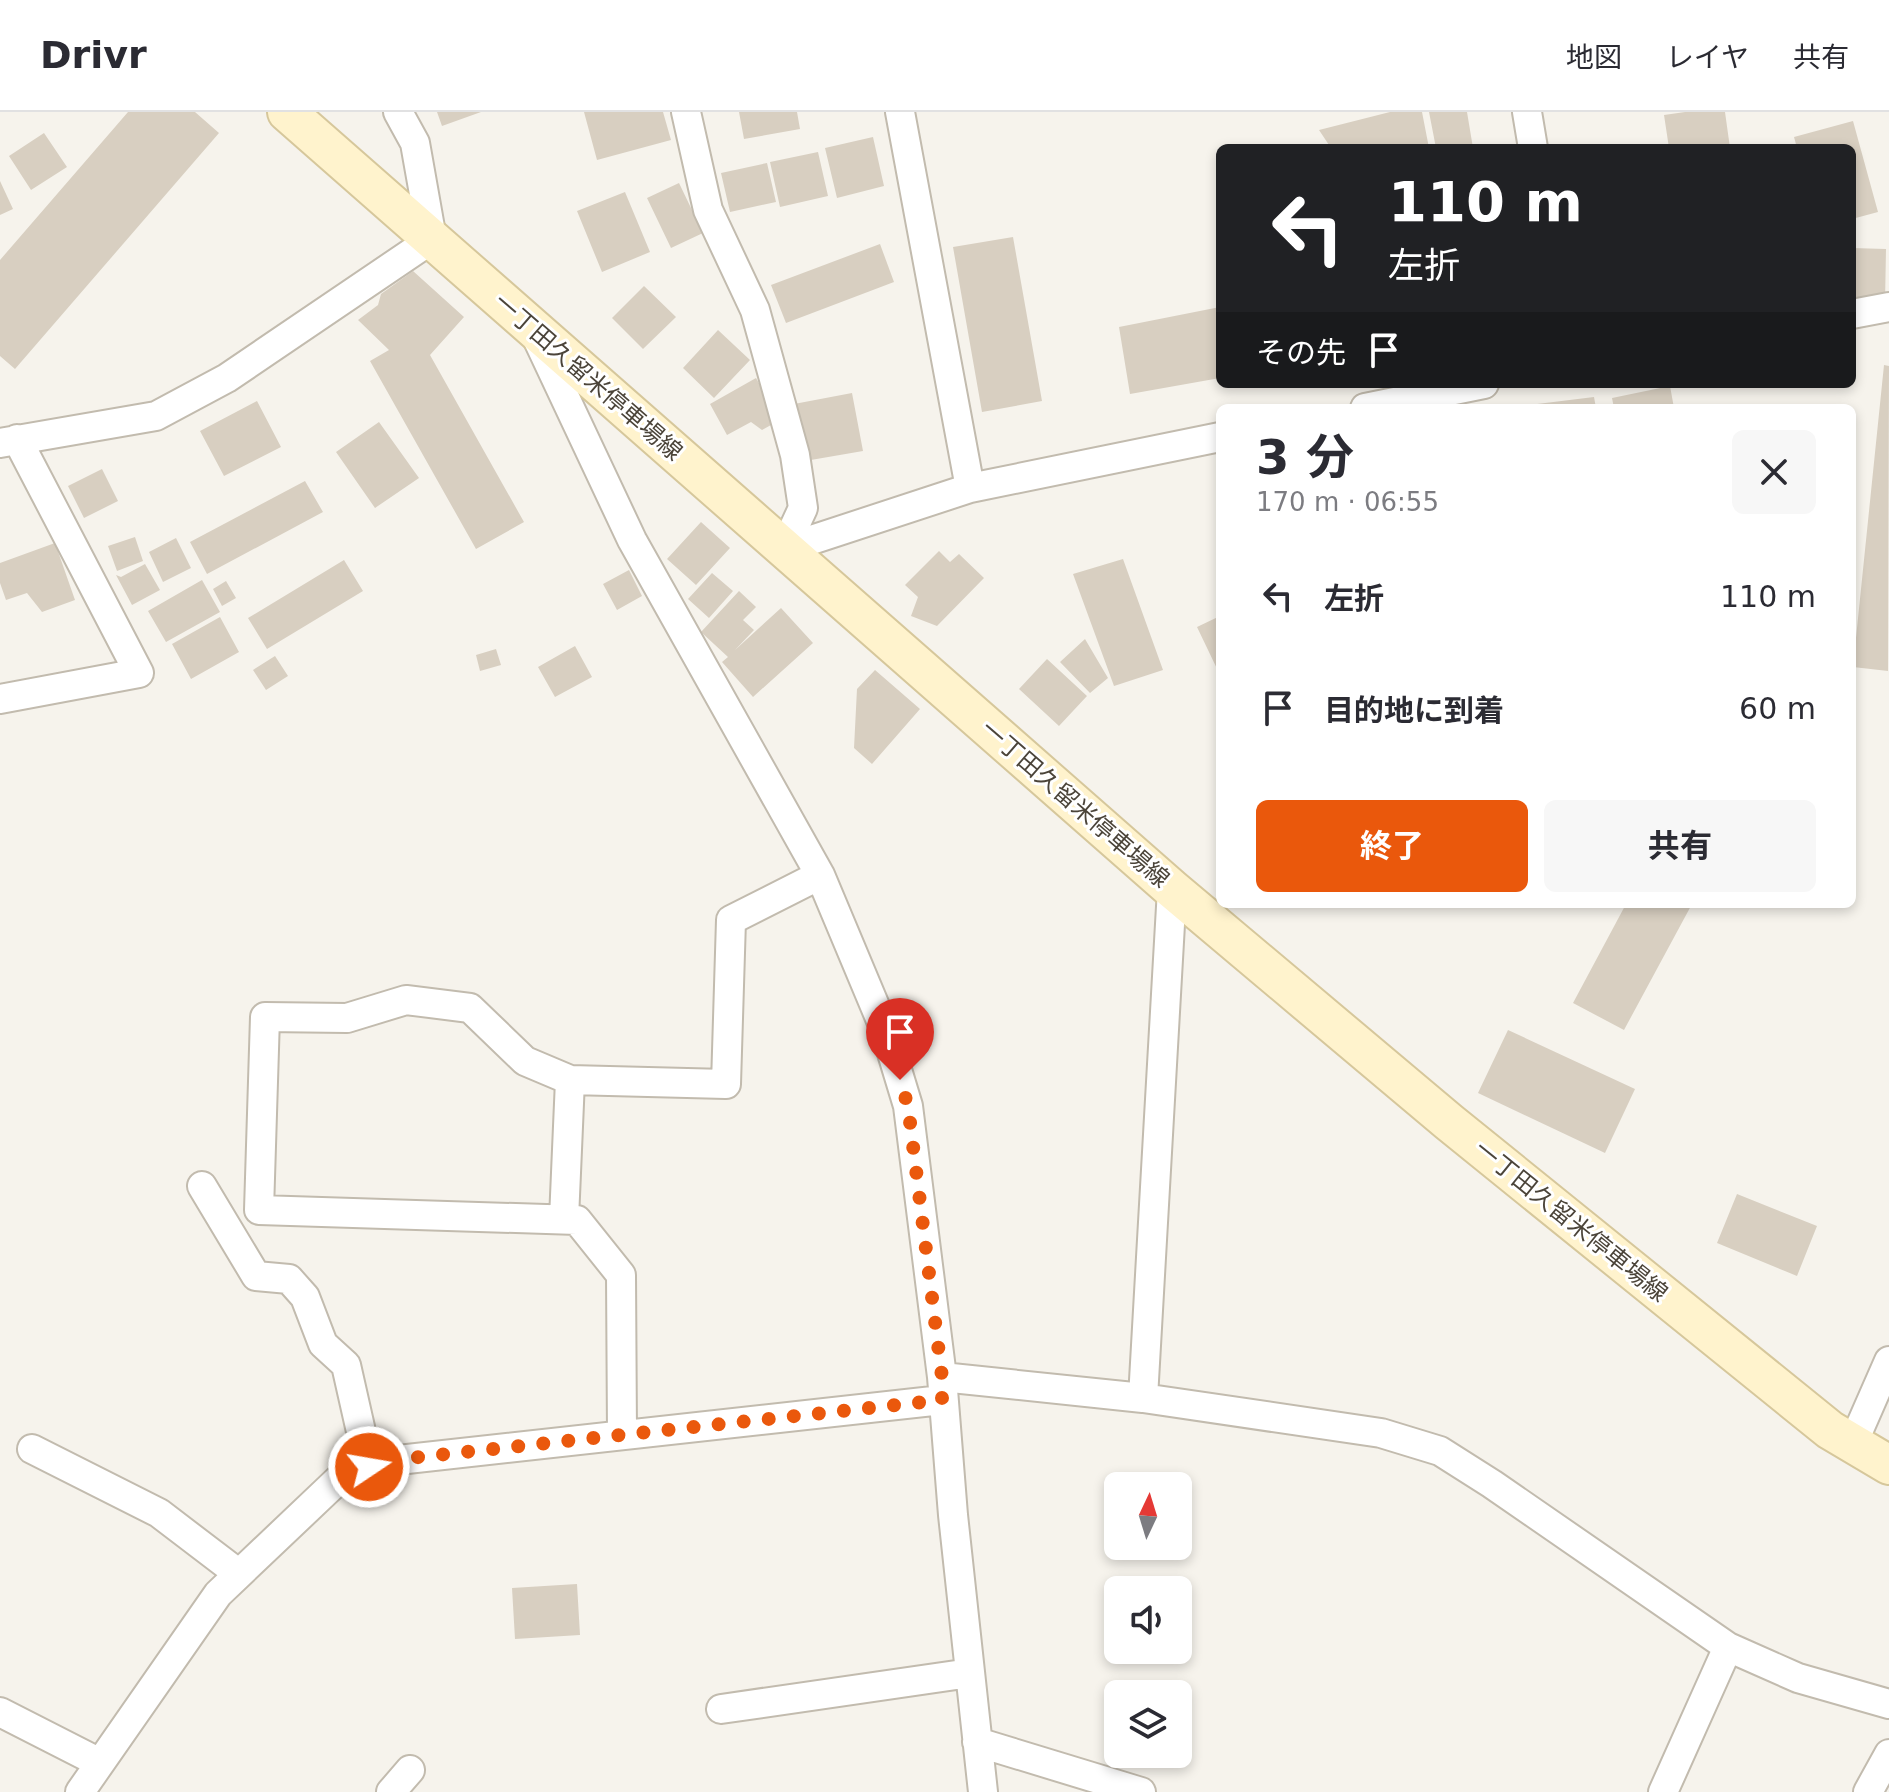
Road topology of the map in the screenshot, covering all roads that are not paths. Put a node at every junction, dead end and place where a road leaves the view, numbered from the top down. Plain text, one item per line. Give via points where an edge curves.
1 (287, 112) edge
2 (398, 112) edge
3 (686, 112) edge
4 (900, 112) edge
5 (1527, 112) edge
6 (1532, 144) edge
7 (432, 239) junction
8 (1889, 307) edge
9 (1856, 313) edge
10 (532, 327) junction
11 (1464, 388) edge
12 (1385, 404) edge
13 (1216, 438) edge
14 (9, 441) edge
15 (970, 488) junction
16 (784, 549) junction
17 (0, 699) edge
18 (820, 875) junction
19 (1172, 889) junction
20 (570, 1080) junction
21 (202, 1186) dead end
22 (564, 1219) junction
23 (1889, 1361) edge
24 (942, 1388) junction
25 (1143, 1398) junction
26 (622, 1434) junction
27 (1853, 1443) junction
28 (32, 1449) dead end
29 (1889, 1465) edge
30 (369, 1467) junction
31 (239, 1574) junction
32 (1728, 1647) junction
33 (970, 1673) junction
34 (1889, 1704) edge
35 (721, 1709) dead end
36 (0, 1712) edge
37 (977, 1742) junction
38 (1889, 1754) edge
39 (100, 1763) junction
40 (410, 1770) dead end
41 (80, 1792) edge
42 (391, 1792) edge
43 (983, 1792) edge
44 (1141, 1792) edge
45 (1663, 1792) edge
46 (1868, 1792) edge

1 - 7 main road, 一丁田久留米停車場線
2 - 7 street via 415,143
3 - 16 street via 708,210 755,310 795,455 803,508
4 - 15 street
5 - 6 street
7 - 10 main road, 一丁田久留米停車場線
7 - 14 street via 227,378 156,416
8 - 9 street
10 - 16 main road, 一丁田久留米停車場線
10 - 18 street via 632,540
11 - 12 street
13 - 15 street
14 - 17 street via 139,673
15 - 16 street
16 - 19 main road, 一丁田久留米停車場線
18 - 20 street via 731,920 726,1084
18 - 24 street via 885,1030 908,1106
19 - 25 street
19 - 27 main road, 一丁田久留米停車場線 via 1449,1122 1830,1430
20 - 22 street
20 - 22 street via 525,1061 470,1008 406,1000 347,1018 265,1017 259,1210
21 - 30 street via 256,1276 289,1279 305,1297 323,1344 346,1365
22 - 26 street via 577,1220 621,1275
23 - 27 street
24 - 25 street
24 - 26 street
24 - 33 street
25 - 32 street via 1381,1433 1440,1451
26 - 30 street
27 - 29 main road, 一丁田久留米停車場線
28 - 31 street via 159,1513
30 - 31 street via 338,1480
31 - 39 street via 218,1594
32 - 34 street via 1798,1678
32 - 45 street
33 - 35 street
33 - 37 street
36 - 39 street
37 - 43 street
37 - 44 street
38 - 46 street
39 - 41 street
40 - 42 street

